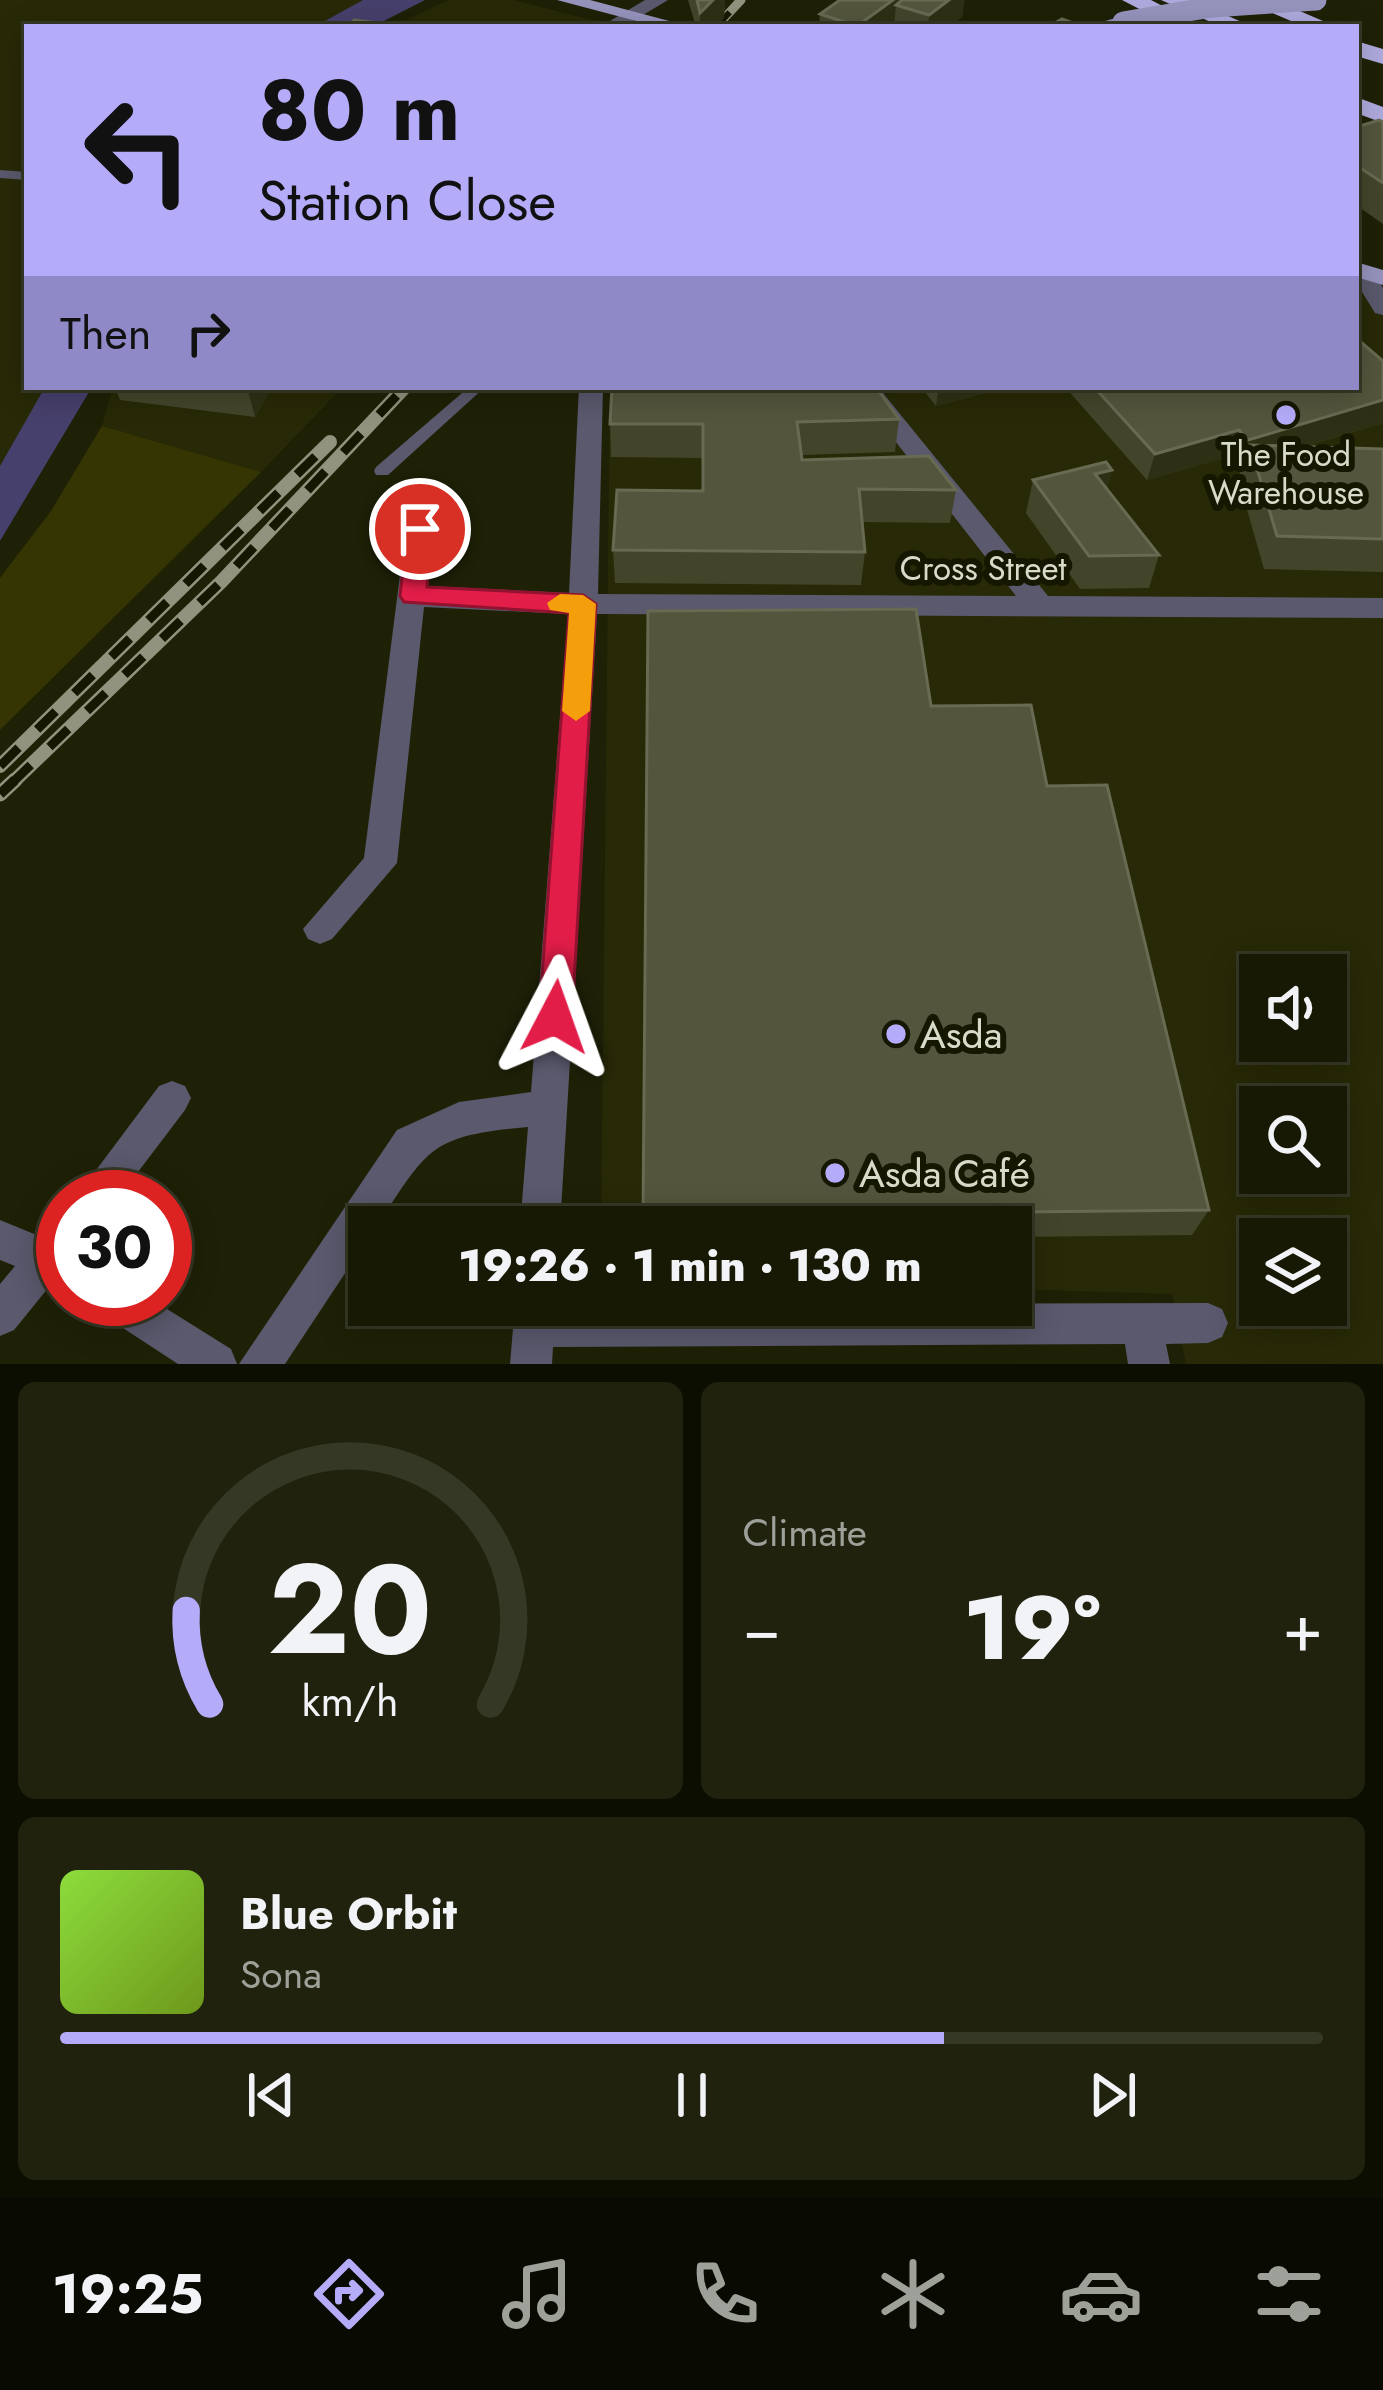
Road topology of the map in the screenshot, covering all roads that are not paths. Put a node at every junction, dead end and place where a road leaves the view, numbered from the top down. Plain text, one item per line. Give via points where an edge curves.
1 (566, 0) edge
2 (659, 0) edge
3 (1172, 0) edge
4 (1228, 0) edge
5 (1252, 0) edge
6 (1316, 0) edge
7 (1128, 11) edge
8 (632, 15) junction
9 (615, 24) edge
10 (670, 24) edge
11 (1100, 24) edge
12 (1179, 24) edge
13 (1234, 24) edge
14 (1291, 24) edge
15 (1318, 24) edge
16 (1367, 273) edge
17 (1383, 308) edge
18 (475, 390) edge
19 (591, 390) edge
20 (867, 390) edge
21 (382, 471) dead end
22 (423, 496) dead end
23 (413, 596) junction
24 (1038, 603) junction
25 (583, 604) junction
26 (1383, 608) edge
27 (320, 929) dead end
28 (172, 1098) dead end
29 (549, 1108) junction
30 (116, 1170) edge
31 (542, 1206) edge
32 (0, 1240) edge
33 (36, 1249) edge
34 (36, 1278) edge
35 (0, 1316) edge
36 (1142, 1323) junction
37 (1208, 1323) dead end
38 (156, 1326) edge
39 (533, 1332) edge
40 (216, 1364) edge
41 (260, 1364) edge
42 (1149, 1364) edge

1 - 8 main road
2 - 8 street
3 - 13 highway
4 - 14 highway
5 - 15 highway
6 - 7 main road, bridge
7 - 11 main road
7 - 12 highway
8 - 9 street
8 - 10 main road
16 - 17 street
18 - 21 lane
19 - 25 street
20 - 24 street
22 - 23 street
23 - 25 street, Cross Street
23 - 27 street via 380,863
24 - 25 street, Cross Street
24 - 26 street, Cross Street
25 - 29 street
28 - 30 street
29 - 31 street
29 - 41 street via 459,1117 410,1144
32 - 33 street
34 - 35 street
36 - 37 street
36 - 39 street
36 - 42 street
38 - 40 street

